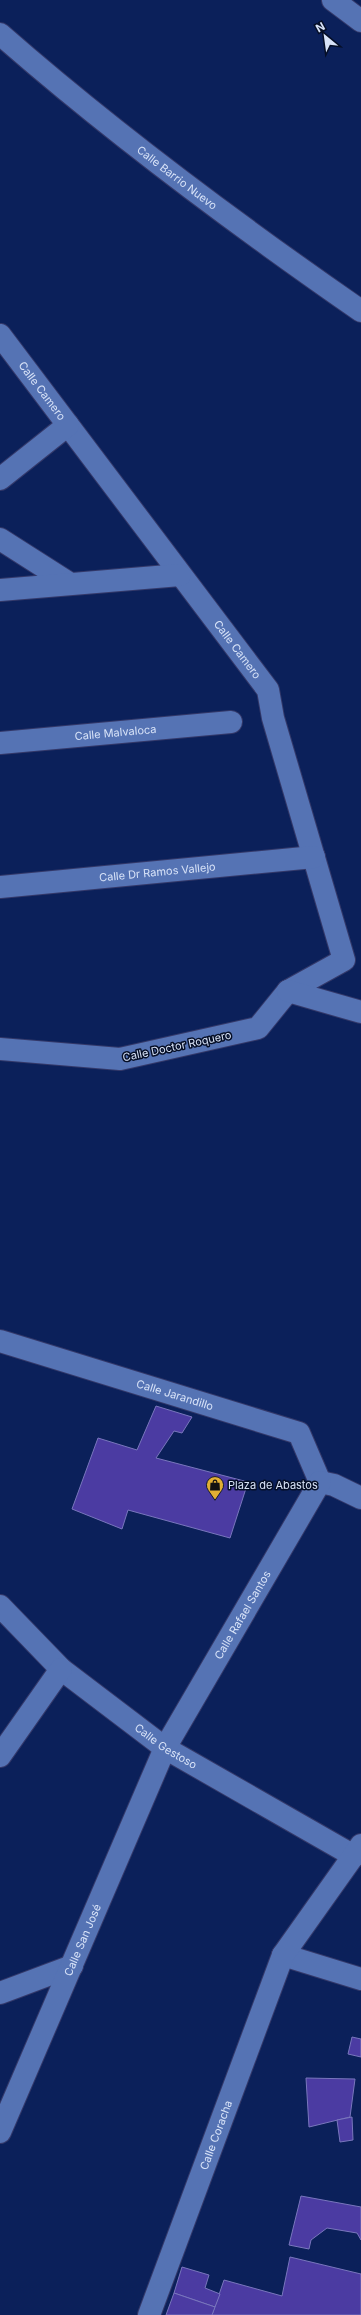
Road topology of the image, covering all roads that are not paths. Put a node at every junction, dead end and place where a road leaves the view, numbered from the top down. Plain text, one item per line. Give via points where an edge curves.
1 (333, 0) edge
2 (361, 21) edge
3 (0, 34) edge
4 (361, 311) edge
5 (0, 335) edge
6 (68, 425) junction
7 (0, 479) edge
8 (0, 539) edge
9 (180, 575) junction
10 (69, 583) junction
11 (0, 590) edge
12 (231, 722) dead end
13 (0, 743) edge
14 (314, 857) junction
15 (0, 887) edge
16 (288, 991) junction
17 (361, 1012) edge
18 (0, 1049) edge
19 (0, 1341) edge
20 (320, 1482) junction
21 (361, 1498) edge
22 (0, 1606) edge
23 (61, 1669) junction
24 (165, 1748) junction
25 (0, 1756) edge
26 (357, 1850) edge
27 (282, 1955) junction
28 (72, 1966) junction
29 (361, 1979) edge
30 (0, 1993) edge
31 (0, 2132) edge
32 (149, 2315) edge

1 - 2 street
3 - 4 street, Calle Barrio Nuevo via 70,95 283,257
5 - 6 street, Calle Camero
6 - 7 street
6 - 9 street, Calle Camero via 155,538
8 - 10 street
9 - 10 street
9 - 14 street, Calle Camero via 268,690 273,718
10 - 11 street
12 - 13 street, Calle Malvaloca
14 - 15 street, Calle Dr Ramos Vallejo
14 - 16 street, Calle Camero via 344,960
16 - 17 street
16 - 18 street, Calle Doctor Roquero via 258,1028 120,1059
19 - 20 street, Calle Jarandillo via 299,1433
20 - 21 street via 334,1485
20 - 24 street, Calle Rafael Santos
22 - 23 street, Calle Gestoso
23 - 24 street, Calle Gestoso
23 - 25 street
24 - 26 street, Calle Gestoso
24 - 28 street, Calle San José
26 - 27 street, Calle Coracha
27 - 29 street
27 - 32 street, Calle Coracha
28 - 30 street
28 - 31 street, Calle San José

